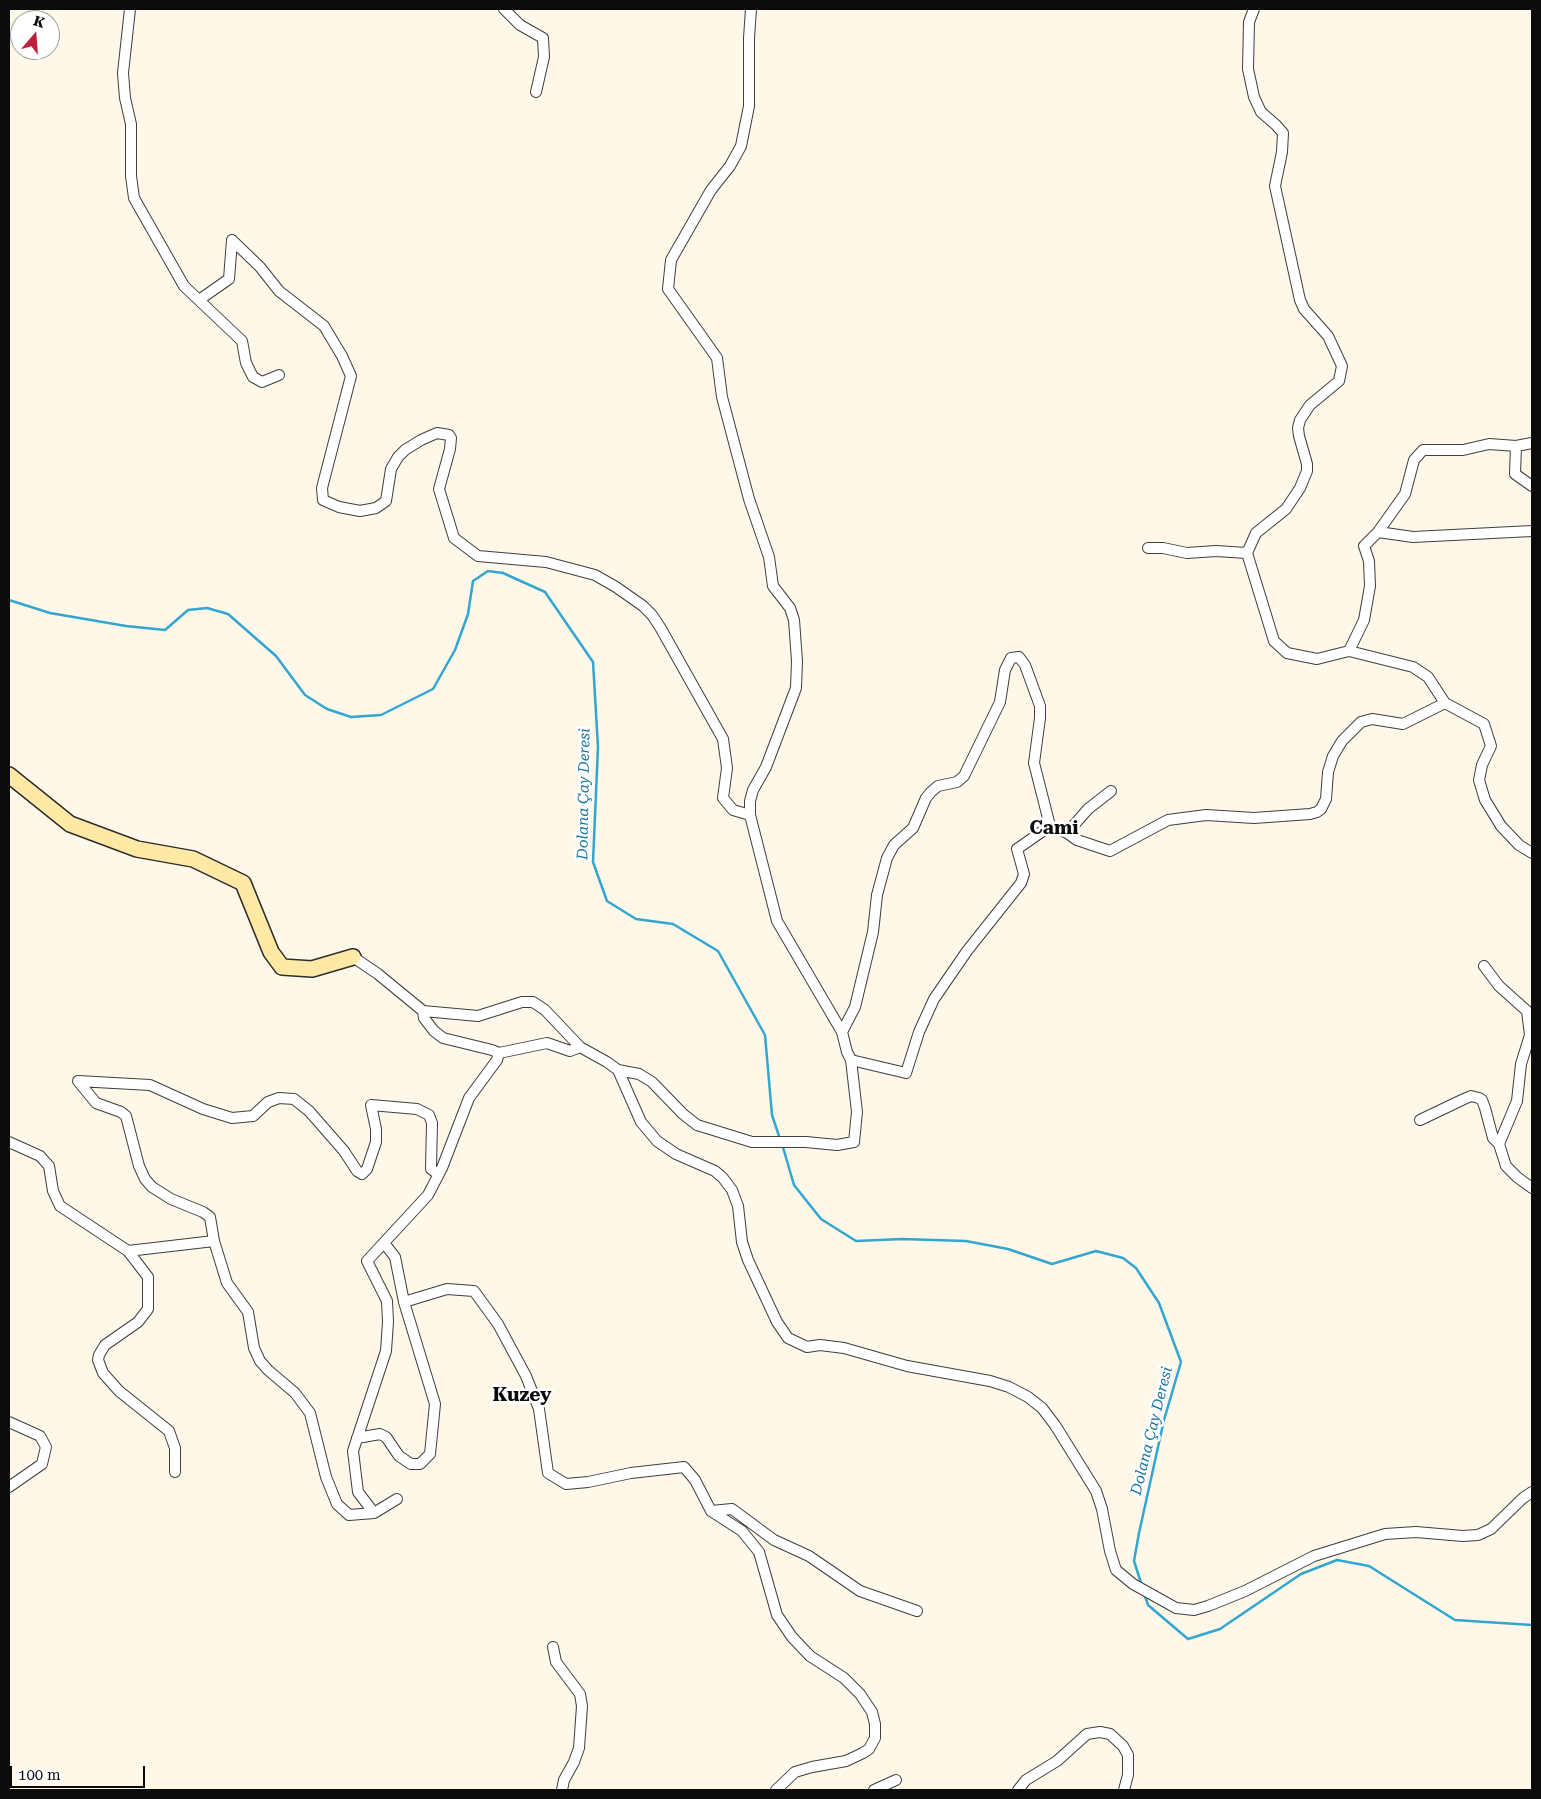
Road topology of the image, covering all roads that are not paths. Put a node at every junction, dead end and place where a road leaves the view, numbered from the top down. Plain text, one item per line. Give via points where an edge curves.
1 (130, 9) edge
2 (504, 9) edge
3 (751, 9) edge
4 (1254, 9) edge
5 (536, 92) dead end
6 (200, 300) junction
7 (279, 375) dead end
8 (1532, 443) edge
9 (1516, 446) junction
10 (1532, 486) edge
11 (1532, 531) edge
12 (1378, 532) junction
13 (1148, 548) dead end
14 (1248, 553) junction
15 (1349, 651) junction
16 (1445, 703) junction
17 (9, 776) edge
18 (1111, 791) dead end
19 (750, 816) junction
20 (1050, 826) junction
21 (1067, 833) junction
22 (1532, 853) edge
23 (353, 957) joint
24 (1484, 966) dead end
25 (423, 1011) junction
26 (1530, 1011) edge
27 (842, 1032) junction
28 (580, 1047) junction
29 (499, 1053) junction
30 (851, 1060) junction
31 (618, 1070) junction
32 (1420, 1120) dead end
33 (9, 1142) edge
34 (1499, 1144) junction
35 (438, 1174) junction
36 (1532, 1188) edge
37 (214, 1240) junction
38 (384, 1243) junction
39 (128, 1251) junction
40 (404, 1302) junction
41 (9, 1422) edge
42 (357, 1438) junction
43 (175, 1472) dead end
44 (9, 1487) edge
45 (1532, 1492) edge
46 (397, 1499) dead end
47 (711, 1511) junction
48 (374, 1513) junction
49 (917, 1610) dead end
50 (553, 1647) dead end
51 (896, 1780) dead end
52 (562, 1790) edge
53 (776, 1790) edge
54 (874, 1790) edge
55 (1018, 1790) edge
56 (1124, 1790) edge

1 - 6 street via 123,73 131,124 134,198 184,286
2 - 5 street via 520,25 543,38 544,57
3 - 19 street via 750,106 741,146 711,190 671,260 668,289 717,358 722,396 768,557 773,586 790,608 794,620 796,688 766,767 753,790
4 - 14 street via 1250,22 1248,69 1261,112 1283,133 1275,186 1300,300 1328,336 1342,366 1339,381 1310,405 1300,420 1299,436 1307,471 1300,488 1286,509 1256,533
6 - 7 street via 242,341 246,363 253,376 262,382
6 - 19 street via 229,279 232,240 279,291 324,326 350,376 322,488 323,500 360,511 376,508 386,501 391,470 405,450 437,433 449,435 450,449 438,489 454,538 478,556 546,562 595,575 643,606 660,627 723,739 727,768 723,798 733,810
8 - 9 street
9 - 10 street via 1515,474
9 - 12 street via 1489,444 1464,450 1423,450 1414,460 1405,494
11 - 12 street via 1413,537
12 - 15 street via 1364,546 1369,561 1370,586 1364,620
13 - 14 street via 1187,553
14 - 15 street via 1274,641 1287,653 1316,659
15 - 16 street via 1414,667 1428,677
16 - 21 street via 1403,724 1372,719 1360,722 1333,756 1326,799 1317,812 1254,818 1206,815 1168,820 1110,851
16 - 22 street via 1484,724 1492,746 1479,780 1485,800 1501,826 1519,845
17 - 23 street via 70,824 137,849 192,859 243,883 271,952 282,967 312,969
18 - 21 street via 1088,809
19 - 27 street via 777,921
20 - 21 street
20 - 27 street via 1034,762 1040,706 1025,665 1019,657 1011,658 1005,670 1000,702 964,776 931,792 913,828 894,845 887,858 855,1007
20 - 30 street via 1017,849 1024,874 1021,883 934,999 906,1073
23 - 25 street
24 - 26 street via 1499,986
25 - 28 street via 478,1016 522,1002 533,1002 546,1010
25 - 29 street via 434,1032 443,1038
26 - 34 street via 1530,1035 1521,1064 1517,1101
27 - 30 street
28 - 29 street via 570,1051 546,1044
28 - 31 street
29 - 35 street via 469,1098
30 - 31 street via 857,1112 854,1142 837,1145 752,1142 697,1125 652,1082 639,1074
31 - 45 street via 641,1122 657,1141 676,1154 715,1171 732,1190 748,1260 788,1338 807,1347 844,1348 907,1366 990,1381 1028,1397 1055,1425 1096,1491 1116,1570 1136,1586 1176,1608 1194,1610 1208,1606 1314,1556 1384,1534 1478,1535 1492,1530 1522,1498
32 - 34 street via 1475,1097 1482,1100 1493,1138
33 - 39 street via 40,1156 49,1166 60,1206
34 - 36 street via 1506,1166
35 - 37 street via 430,1168 432,1123 429,1115 417,1109 371,1105 376,1142 362,1174 309,1111 294,1098 279,1098 268,1102 253,1116 232,1118 150,1085 78,1081 96,1103 126,1116 145,1179 152,1187 210,1218
35 - 38 street via 428,1195
37 - 39 street
37 - 48 street via 227,1283 248,1312 254,1348 260,1361 294,1392 310,1414 326,1477 337,1504 349,1515
38 - 40 street via 395,1257
38 - 42 street via 367,1261 387,1301 386,1351
39 - 43 street via 148,1277 148,1309 138,1322 105,1345 98,1360 103,1373 119,1391 169,1430 175,1448
40 - 42 street via 435,1404 430,1454 420,1464 411,1464 399,1456 386,1437 380,1434
40 - 47 street via 447,1289 474,1291 498,1324 526,1376 539,1409 548,1473 566,1484 684,1467 695,1480
41 - 44 street via 40,1436 46,1447 42,1464
42 - 48 street via 353,1451 358,1492
46 - 48 street
47 - 49 street via 732,1509 774,1540 809,1556 860,1591
47 - 53 street via 742,1531 759,1552 777,1615 810,1656 844,1678 860,1694 872,1712 875,1724 875,1738 863,1753 846,1761 795,1772
50 - 52 street via 556,1662 580,1694 582,1706 580,1748
51 - 54 street
55 - 56 street via 1026,1780 1057,1761 1086,1734 1100,1732 1110,1734 1128,1755

